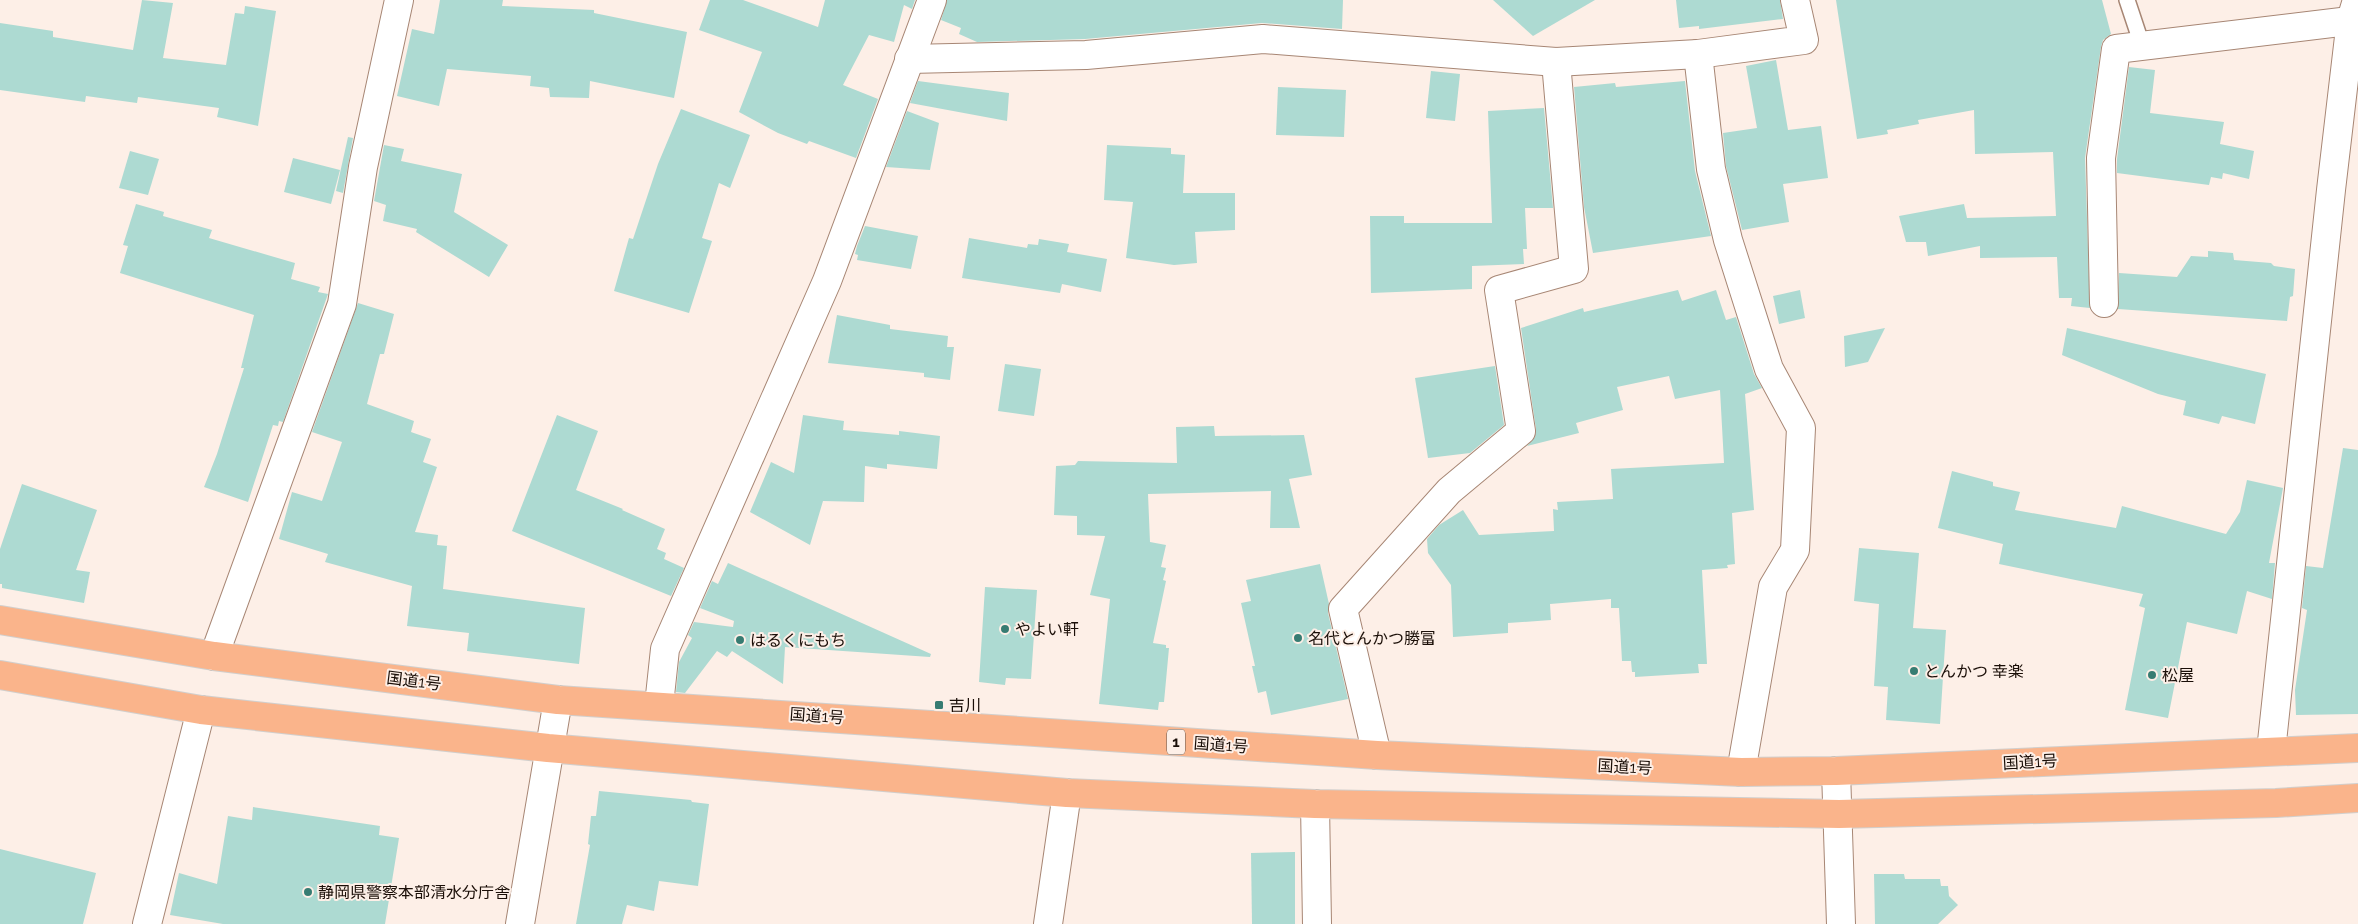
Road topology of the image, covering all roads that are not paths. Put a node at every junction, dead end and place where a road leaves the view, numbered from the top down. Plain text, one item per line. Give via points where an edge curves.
1 (399, 0) edge
2 (932, 0) edge
3 (1795, 0) edge
4 (2127, 0) edge
5 (2355, 13) edge
6 (2142, 45) junction
7 (1698, 54) junction
8 (909, 59) junction
9 (1556, 62) junction
10 (2104, 303) dead end
11 (0, 620) edge
12 (214, 656) junction
13 (0, 675) edge
14 (558, 700) junction
15 (660, 705) junction
16 (201, 710) junction
17 (548, 748) junction
18 (2358, 748) edge
19 (2271, 751) junction
20 (1377, 756) junction
21 (1836, 771) junction
22 (1740, 772) junction
23 (1067, 793) junction
24 (2358, 798) edge
25 (1315, 804) junction
26 (1839, 814) junction
27 (147, 924) edge
28 (520, 924) edge
29 (1048, 924) edge
30 (1317, 924) edge
31 (1842, 924) edge

1 - 12 street via 363,167 342,304
2 - 8 street
3 - 7 street via 1804,40
4 - 6 lane
5 - 6 street
5 - 19 street via 2330,200
6 - 10 street via 2116,49 2101,158
7 - 9 street
7 - 22 street via 1711,169 1728,240 1769,369 1801,428 1795,550 1773,587
8 - 9 street via 1086,55 1263,39
8 - 15 street via 827,281 665,649
9 - 20 street via 1574,269 1499,290 1521,431 1449,491 1343,609
11 - 12 highway, 国道1号 / 1
12 - 14 highway, 国道1号 / 1
13 - 16 highway
14 - 15 highway, 国道1号 / 1
14 - 17 street
15 - 20 highway, 国道1号 / 1
16 - 17 highway
16 - 27 street
17 - 23 highway
17 - 28 street
18 - 19 highway, 国道1号 / 1
19 - 21 highway, 国道1号 / 1
20 - 22 highway, 国道1号 / 1
21 - 22 highway, 国道1号 / 1
21 - 26 street
23 - 25 highway
23 - 29 street
24 - 26 highway
25 - 26 highway
25 - 30 street
26 - 31 street

